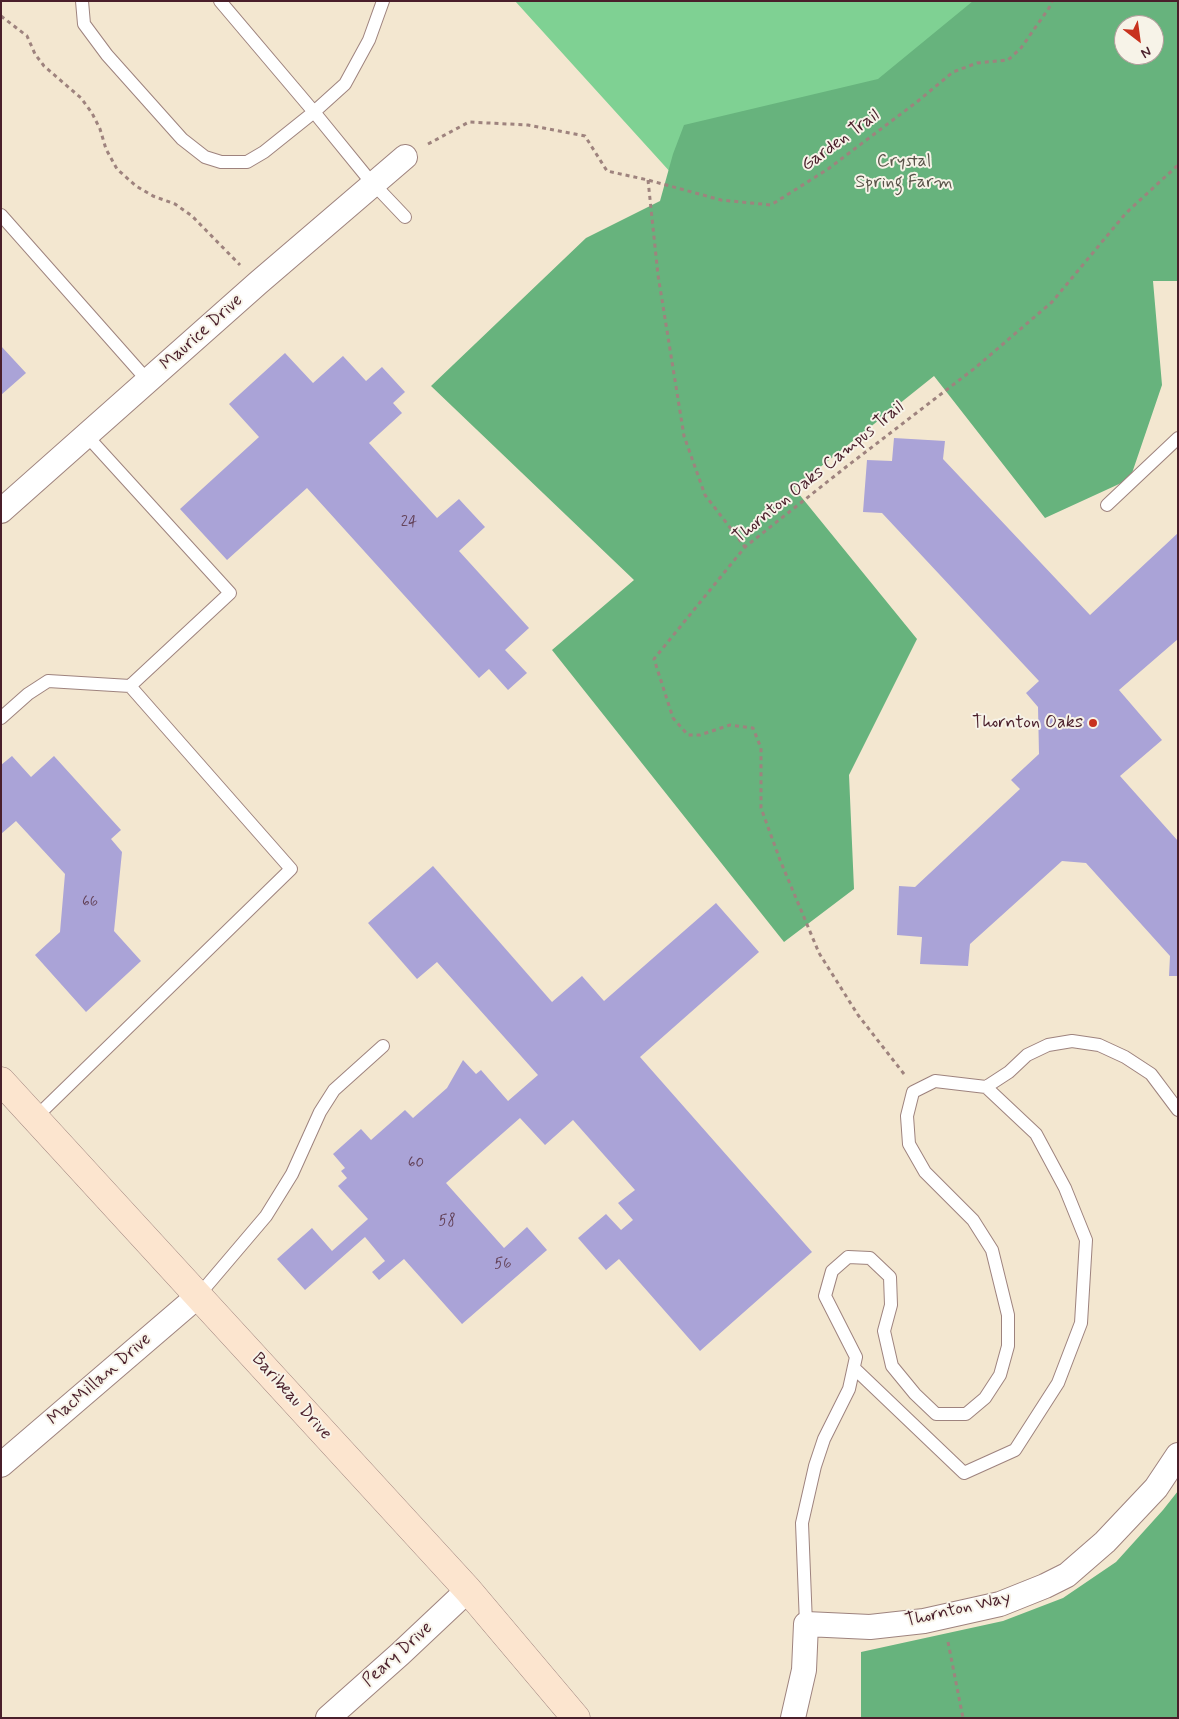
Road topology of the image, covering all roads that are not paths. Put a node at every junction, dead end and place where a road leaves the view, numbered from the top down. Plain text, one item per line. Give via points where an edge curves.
1 (82, 1) edge
2 (220, 1) edge
3 (383, 1) edge
4 (314, 112) junction
5 (404, 157) road end
6 (374, 184) junction
7 (1, 215) edge
8 (405, 217) dead end
9 (148, 381) junction
10 (87, 436) junction
11 (1178, 438) edge
12 (1107, 504) dead end
13 (1, 512) edge
14 (130, 686) junction
15 (1, 718) edge
16 (383, 1046) dead end
17 (1, 1081) edge
18 (986, 1087) junction
19 (1178, 1110) edge
20 (35, 1118) junction
21 (198, 1296) junction
22 (854, 1368) junction
23 (1178, 1454) edge
24 (1, 1465) edge
25 (468, 1590) junction
26 (806, 1624) junction
27 (328, 1718) edge
28 (576, 1718) edge
29 (793, 1718) edge

1 - 4 lane via 84,24 107,55 182,139 205,157 221,162 247,162
2 - 4 lane
3 - 4 lane via 369,40 346,84
4 - 6 lane
5 - 6 street, Maurice Drive
6 - 8 lane
6 - 9 street, Maurice Drive
7 - 9 lane
9 - 10 street, Maurice Drive
10 - 13 street, Maurice Drive
10 - 14 lane via 230,593
11 - 12 lane
14 - 15 lane via 48,681
14 - 20 lane via 291,869
16 - 21 lane via 334,1090 320,1112 292,1174 266,1216
17 - 20 street, Baribeau Drive
18 - 19 lane via 1027,1055 1048,1045 1072,1041 1099,1044 1151,1074
18 - 22 lane via 1036,1134 1065,1188 1086,1240 1081,1323 1058,1384 1015,1450 964,1473
18 - 22 lane via 935,1081 913,1092 906,1116 909,1144 925,1172 973,1220 992,1250 1008,1316 1008,1346 1000,1375 985,1398 966,1414 936,1414 892,1366 884,1331 891,1305 890,1277 870,1258 848,1257 832,1271 825,1296 856,1357
20 - 21 street, Baribeau Drive
21 - 24 street, MacMillan Drive
21 - 25 street, Baribeau Drive
22 - 26 lane via 849,1389 814,1466 802,1522
23 - 26 street, Thornton Way via 1156,1488 1105,1542 1067,1575 1045,1586 1000,1604 924,1621 870,1627
25 - 27 street, Peary Drive
25 - 28 street, Baribeau Drive
26 - 29 street via 804,1670

